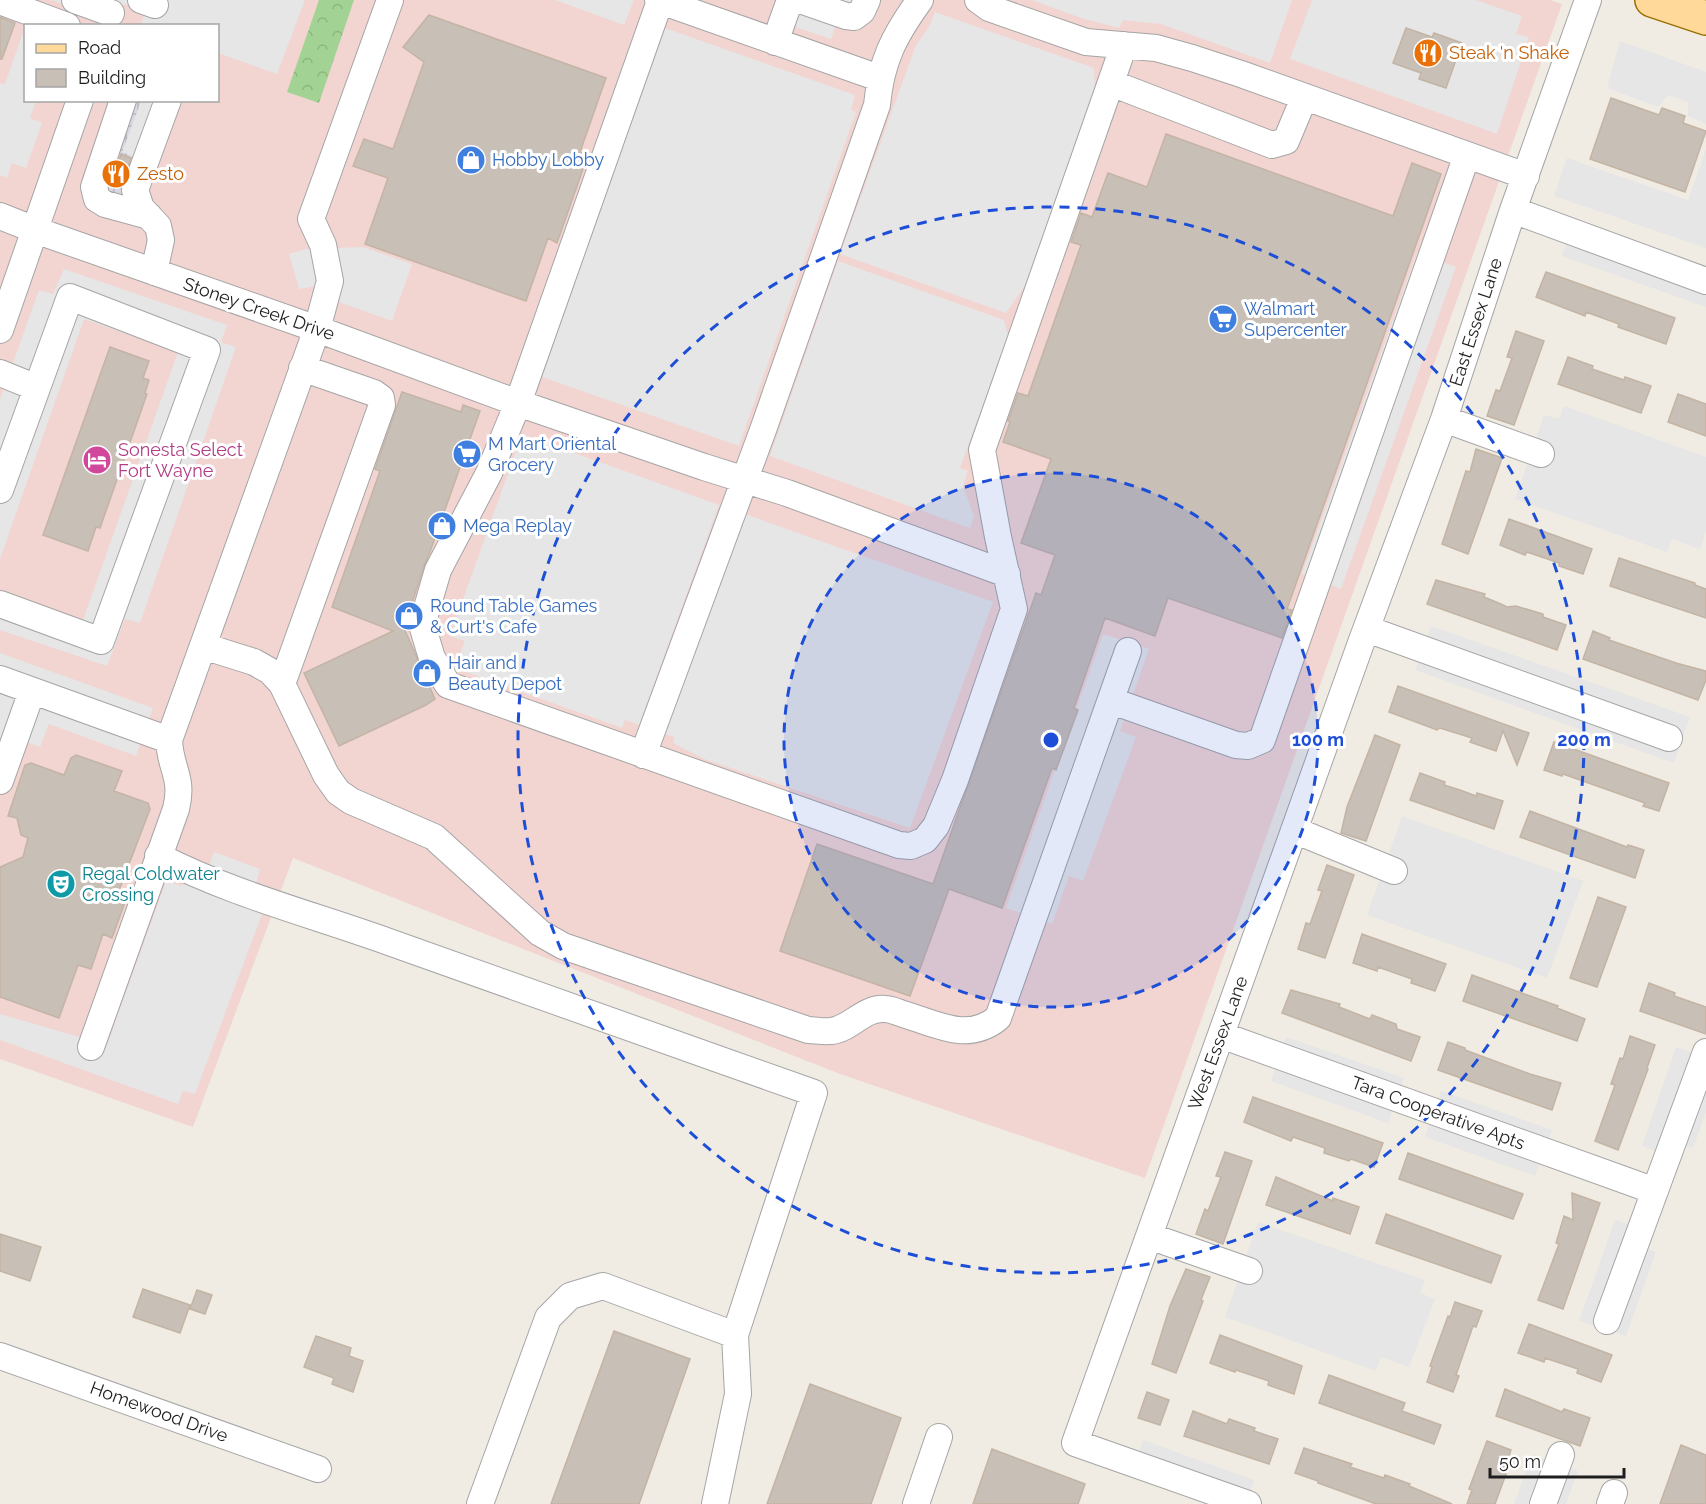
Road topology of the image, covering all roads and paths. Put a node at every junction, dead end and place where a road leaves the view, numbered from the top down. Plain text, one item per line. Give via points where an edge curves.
1 (75, 0) edge
2 (390, 0) edge
3 (659, 0) edge
4 (790, 0) edge
5 (800, 0) edge
6 (867, 0) edge
7 (920, 0) edge
8 (978, 0) edge
9 (1588, 0) edge
10 (1652, 0) edge
11 (0, 1) edge
12 (701, 7) edge
13 (111, 13) edge
14 (1706, 18) edge
15 (62, 24) edge
16 (775, 42) junction
17 (1124, 45) junction
18 (879, 78) junction
19 (1111, 83) junction
20 (1304, 98) junction
21 (79, 102) edge
22 (122, 102) edge
23 (167, 102) edge
24 (1467, 155) junction
25 (1526, 176) junction
26 (1513, 210) junction
27 (0, 216) edge
28 (149, 216) junction
29 (35, 230) junction
30 (154, 273) junction
31 (1706, 281) edge
32 (316, 328) junction
33 (0, 330) edge
34 (302, 368) junction
35 (0, 374) edge
36 (37, 388) junction
37 (518, 403) junction
38 (1444, 419) junction
39 (1541, 454) dead end
40 (743, 480) junction
41 (0, 490) edge
42 (1007, 574) junction
43 (0, 604) edge
44 (1364, 636) junction
45 (203, 646) junction
46 (1128, 651) dead end
47 (0, 679) edge
48 (282, 684) junction
49 (32, 691) junction
50 (1112, 701) junction
51 (1669, 738) dead end
52 (170, 740) junction
53 (644, 755) junction
54 (0, 781) edge
55 (1294, 830) junction
56 (158, 856) junction
57 (1394, 871) dead end
58 (1221, 1035) junction
59 (91, 1047) dead end
60 (1706, 1052) edge
61 (1655, 1191) junction
62 (1149, 1236) junction
63 (1249, 1271) dead end
64 (1607, 1321) dead end
65 (735, 1335) junction
66 (0, 1356) edge
67 (939, 1437) dead end
68 (1561, 1455) dead end
69 (318, 1469) dead end
70 (480, 1504) edge
71 (715, 1504) edge
72 (916, 1504) edge
73 (1248, 1504) edge
74 (1543, 1504) edge

1 - 13 street
2 - 32 street via 311,219 323,245 330,280
3 - 12 street
3 - 37 street
4 - 16 street
5 - 6 street via 854,17
7 - 18 street via 897,34
8 - 17 street via 1086,42
9 - 25 street, East Essex Lane
10 - 14 main road
11 - 15 street
12 - 16 street
16 - 18 street
17 - 19 street
17 - 20 street via 1156,48 1192,58
18 - 40 street via 876,105
19 - 20 street via 1272,144 1286,141
19 - 42 street via 982,450
20 - 24 street
21 - 29 street
22 - 28 street via 94,186 97,199
23 - 28 street via 135,190 141,208
24 - 25 street
24 - 50 street via 1262,740 1248,746 1236,745
25 - 26 street, East Essex Lane
26 - 31 street
26 - 38 street, East Essex Lane
27 - 29 street, Stoney Creek Drive
28 - 30 street via 158,226 161,240
29 - 30 street, Stoney Creek Drive
29 - 33 street
30 - 32 street, Stoney Creek Drive
32 - 34 street
32 - 37 street, Stoney Creek Drive
34 - 45 street
34 - 48 street via 374,393 381,398 382,405
35 - 36 street
36 - 41 street
36 - 43 street via 70,297 207,350 101,641
37 - 40 street, Stoney Creek Drive
37 - 53 street via 489,473 438,570 422,625 429,650 448,685
38 - 39 street
38 - 44 street, East Essex Lane
40 - 42 street, Stoney Creek Drive
40 - 53 street
42 - 53 street via 1014,609 954,780 936,826 925,840 911,846 899,845
44 - 51 street
44 - 55 street, West Essex Lane
45 - 48 street via 254,662
45 - 52 street
46 - 50 street
47 - 49 street
48 - 50 street via 338,792 434,837 540,933 563,946 808,1030 832,1031 879,1009 971,1032 986,1028 998,1018
49 - 52 street
49 - 54 street
52 - 56 street via 180,792
55 - 57 street
55 - 58 street, West Essex Lane
56 - 59 street
56 - 65 street via 243,894 814,1093
58 - 61 street, Tara Cooperative Apts
58 - 62 street, West Essex Lane
60 - 61 street
61 - 64 street
62 - 63 street
62 - 73 street, West Essex Lane via 1075,1443
65 - 70 street via 603,1286 570,1296 548,1318
65 - 71 street via 738,1394
66 - 69 street, Homewood Drive
67 - 72 street
68 - 74 street

